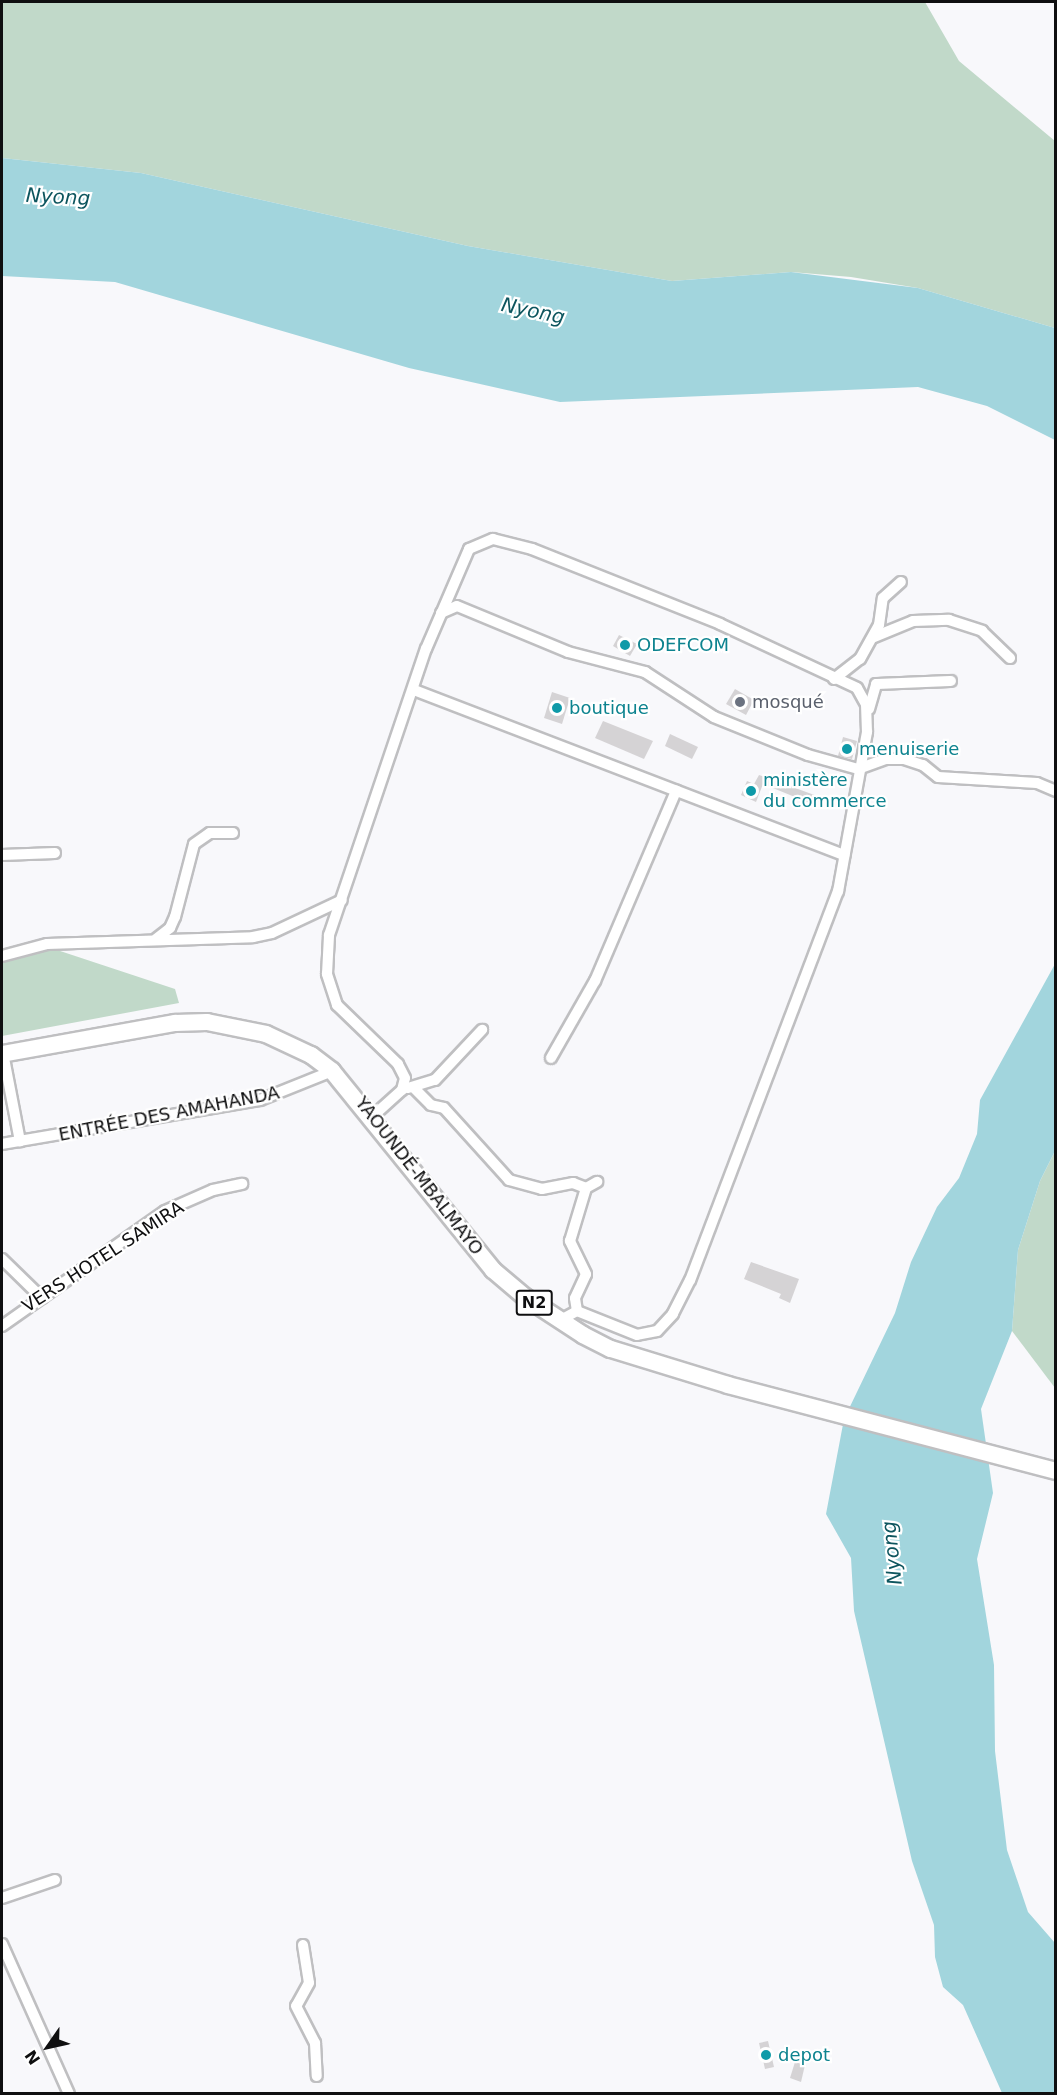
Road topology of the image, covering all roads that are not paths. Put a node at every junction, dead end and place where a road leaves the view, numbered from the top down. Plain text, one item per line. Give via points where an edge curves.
1 (902, 582) dead end
2 (441, 613) junction
3 (874, 637) junction
4 (1010, 658) dead end
5 (834, 679) junction
6 (951, 681) dead end
7 (414, 690) junction
8 (868, 715) junction
9 (858, 769) junction
10 (1056, 790) edge
11 (676, 791) junction
12 (232, 833) dead end
13 (56, 854) dead end
14 (2, 855) edge
15 (844, 855) junction
16 (342, 900) junction
17 (155, 939) junction
18 (2, 956) edge
19 (482, 1030) dead end
20 (2, 1053) edge
21 (551, 1058) dead end
22 (332, 1071) junction
23 (407, 1088) junction
24 (373, 1116) junction
25 (20, 1141) junction
26 (2, 1144) edge
27 (597, 1182) dead end
28 (242, 1184) dead end
29 (586, 1188) junction
30 (2, 1259) edge
31 (42, 1298) junction
32 (577, 1311) junction
33 (559, 1321) junction
34 (2, 1326) edge
35 (1056, 1472) edge
36 (55, 1880) dead end
37 (2, 1898) edge
38 (2, 1944) edge
39 (303, 1945) dead end
40 (317, 2076) dead end
41 (69, 2094) edge

1 - 3 street via 883,598
2 - 5 street via 470,549 483,541 503,540 642,591
2 - 7 street
2 - 9 street via 457,606 568,652 645,672 714,717 808,755
3 - 4 street via 913,621 949,620 982,631
3 - 5 street via 860,659
5 - 8 street via 857,688
6 - 8 street via 876,684
7 - 11 street
7 - 16 street
8 - 9 street
9 - 10 street via 886,759 904,759 923,765 938,777 1037,783
9 - 15 street
11 - 15 street
11 - 21 street via 595,981
12 - 17 street via 210,833 194,844 173,922
13 - 14 street
15 - 32 street via 838,891 806,979 706,1241 672,1314 657,1331 637,1335
16 - 17 street via 272,933
16 - 23 street via 326,953 331,993 344,1016 398,1064
17 - 18 street via 47,944
19 - 23 street via 435,1080
20 - 22 highway, YAOUNDÉ-MBALMAYO / N2 via 146,1027 207,1022 266,1034 311,1055
20 - 25 street
22 - 24 highway, YAOUNDÉ-MBALMAYO / N2
22 - 25 street, ENTRÉE DES AMAHANDA via 260,1100
23 - 24 street
23 - 29 street via 431,1105 444,1108 509,1180 542,1189 573,1183
24 - 33 highway, YAOUNDÉ-MBALMAYO / N2 via 493,1270
25 - 26 street, ENTRÉE DES AMAHANDA
27 - 29 street
28 - 31 street, VERS HOTEL SAMIRA via 213,1190 165,1211
29 - 32 street via 570,1241 586,1274 575,1298
30 - 31 street
31 - 34 street, VERS HOTEL SAMIRA
32 - 33 street
33 - 35 highway, YAOUNDÉ-MBALMAYO / N2 via 611,1349
36 - 37 street
38 - 41 street
39 - 40 street via 309,1983 296,2006 315,2043

